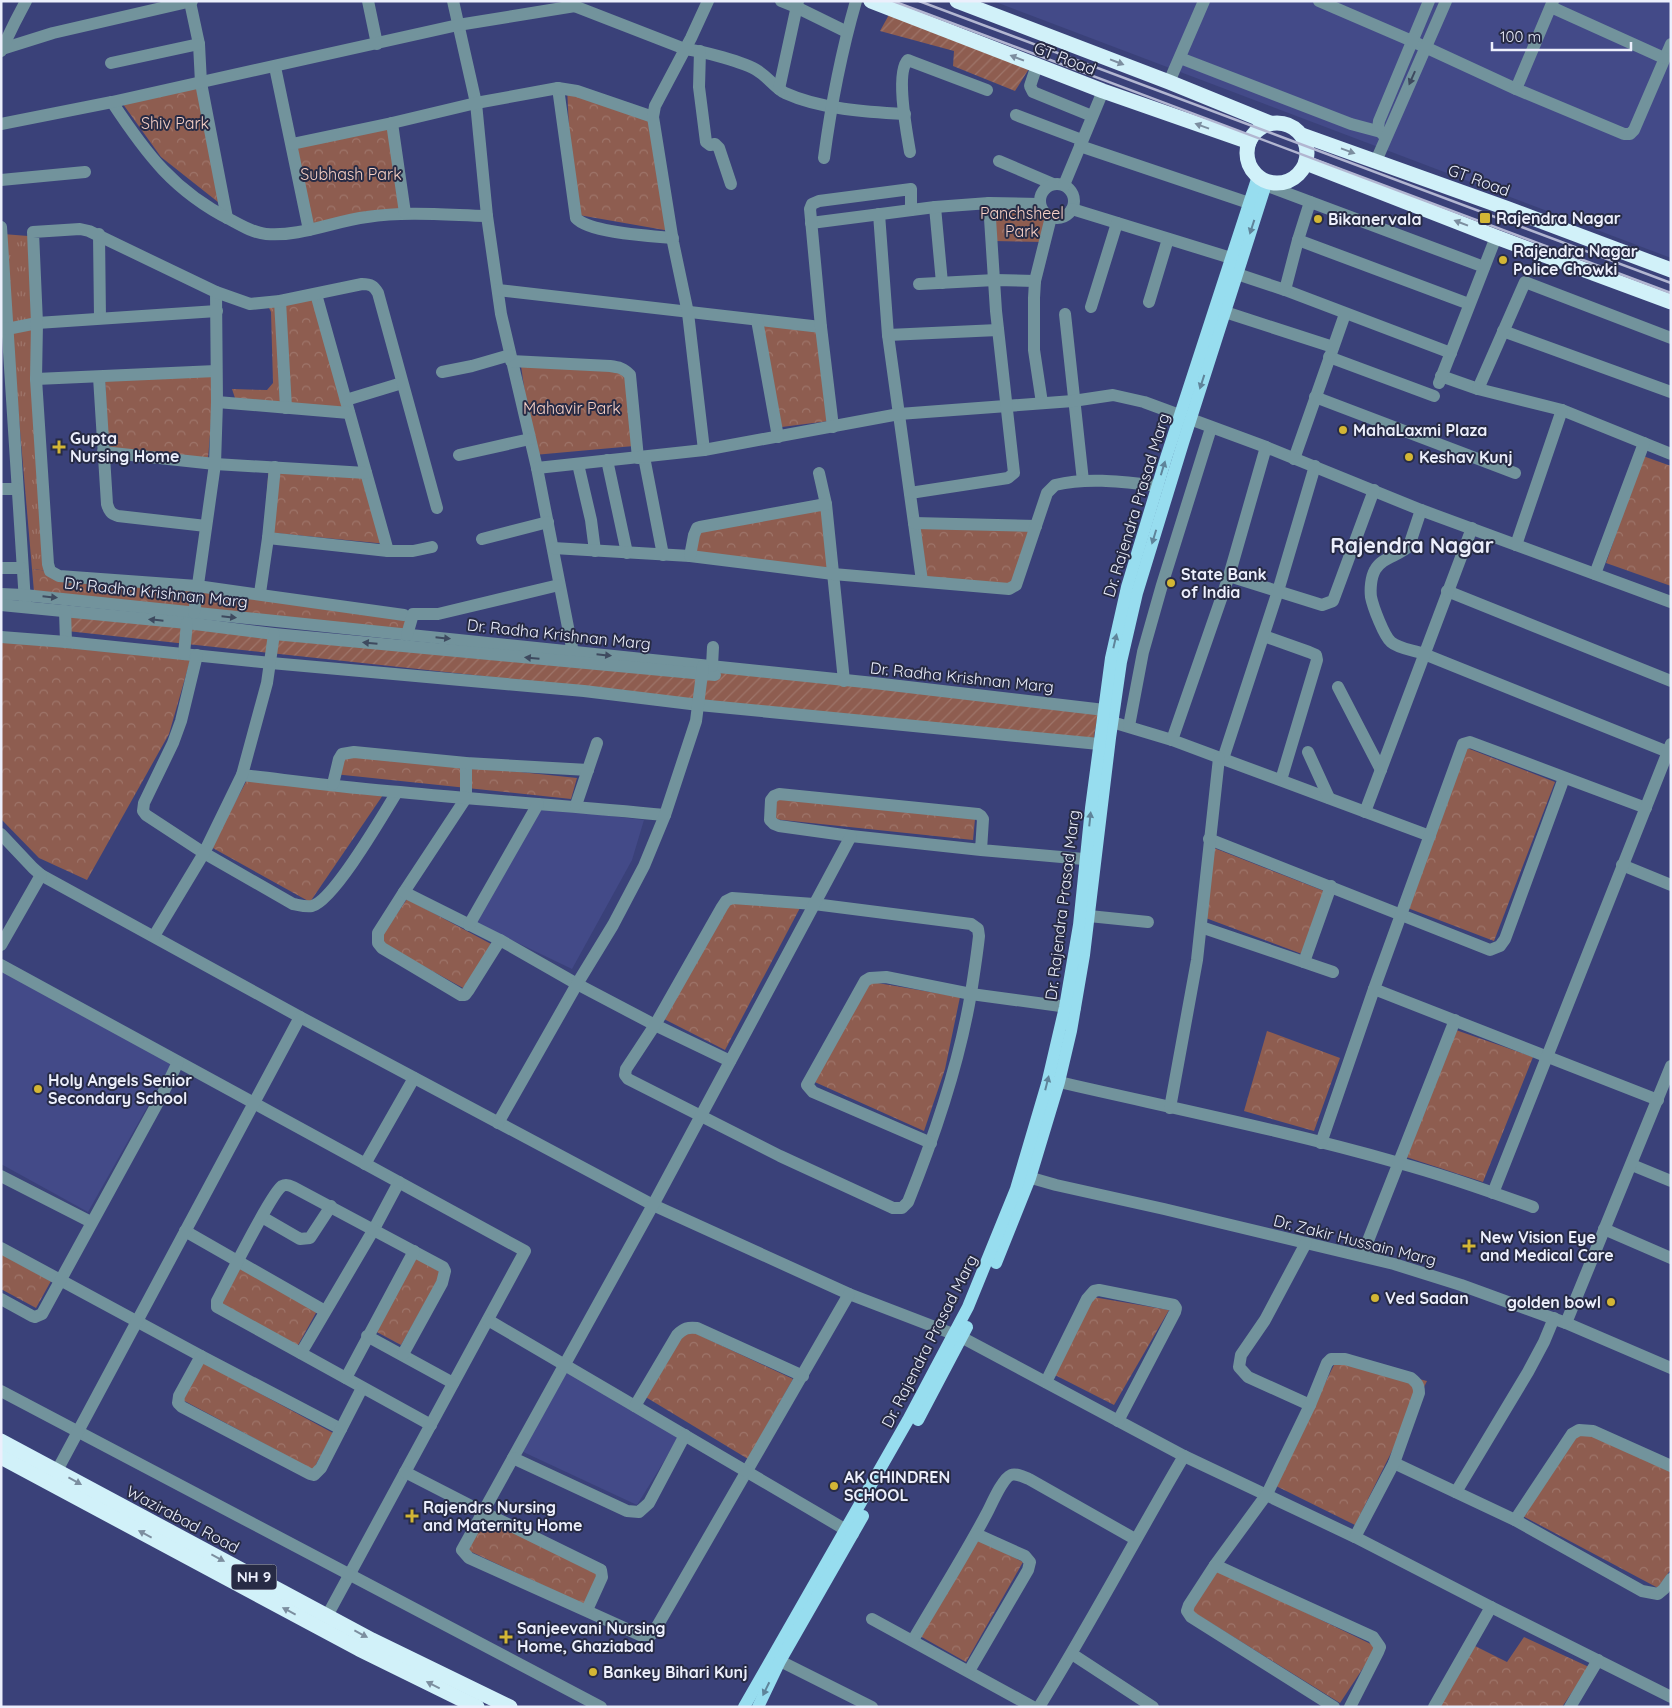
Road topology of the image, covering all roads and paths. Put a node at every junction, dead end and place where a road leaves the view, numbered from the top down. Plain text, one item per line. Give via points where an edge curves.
1 (26, 1) edge
2 (368, 1) edge
3 (453, 1) edge
4 (562, 1) edge
5 (708, 1) edge
6 (781, 1) edge
7 (856, 1) edge
8 (871, 1) edge
9 (957, 1) edge
10 (1204, 1) edge
11 (1429, 1) edge
12 (1446, 1) edge
13 (191, 2) edge
14 (1320, 2) edge
15 (797, 4) edge
16 (1552, 4) edge
17 (575, 6) junction
18 (458, 25) junction
19 (847, 32) junction
20 (1412, 41) junction
21 (199, 44) junction
22 (377, 44) junction
23 (1671, 44) edge
24 (1426, 48) junction
25 (685, 49) junction
26 (2, 50) edge
27 (700, 51) junction
28 (1180, 58) junction
29 (1664, 58) junction
30 (111, 63) dead end
31 (1037, 65) junction
32 (275, 67) junction
33 (201, 82) junction
34 (1170, 82) junction
35 (558, 88) junction
36 (778, 88) junction
37 (1516, 89) junction
38 (987, 90) dead end
39 (1103, 91) junction
40 (112, 102) junction
41 (476, 103) junction
42 (830, 107) junction
43 (905, 114) junction
44 (653, 116) junction
45 (1016, 116) dead end
46 (1092, 116) junction
47 (392, 123) junction
48 (1270, 123) junction
49 (1, 124) edge
50 (1302, 135) junction
51 (1383, 135) junction
52 (1248, 142) junction
53 (1081, 143) junction
54 (292, 144) junction
55 (910, 152) dead end
56 (824, 158) dead end
57 (999, 161) dead end
58 (1376, 161) junction
59 (1306, 163) junction
60 (86, 172) dead end
61 (1, 180) edge
62 (1263, 181) junction
63 (730, 184) dead end
64 (1058, 185) junction
65 (1310, 202) junction
66 (989, 203) junction
67 (1249, 203) junction
68 (1040, 204) junction
69 (935, 207) junction
70 (1072, 209) junction
71 (911, 210) junction
72 (404, 213) junction
73 (879, 214) junction
74 (488, 216) junction
75 (1051, 217) junction
76 (227, 218) junction
77 (811, 223) junction
78 (1117, 223) junction
79 (1, 227) edge
80 (309, 230) junction
81 (99, 234) junction
82 (1496, 237) junction
83 (673, 238) junction
84 (1168, 240) junction
85 (1298, 240) junction
86 (1230, 258) junction
87 (1484, 267) junction
88 (1671, 270) edge
89 (1237, 274) junction
90 (995, 280) junction
91 (1035, 281) junction
92 (942, 283) junction
93 (918, 284) dead end
94 (498, 290) junction
95 (1285, 290) junction
96 (216, 292) junction
97 (316, 294) junction
98 (280, 301) junction
99 (1149, 302) dead end
100 (1671, 302) edge
101 (1470, 304) junction
102 (1091, 307) dead end
103 (217, 311) junction
104 (688, 312) junction
105 (1225, 312) junction
106 (1065, 314) dead end
107 (1345, 314) junction
108 (100, 318) junction
109 (757, 320) junction
110 (37, 323) junction
111 (821, 327) junction
112 (4, 328) edge
113 (998, 330) junction
114 (1504, 331) junction
115 (888, 336) junction
116 (1671, 338) edge
117 (1331, 352) junction
118 (1451, 354) junction
119 (510, 358) junction
120 (216, 371) junction
121 (442, 372) dead end
122 (99, 377) junction
123 (36, 379) junction
124 (402, 384) junction
125 (1478, 390) junction
126 (1671, 392) edge
127 (1434, 396) dead end
128 (1316, 397) junction
129 (1074, 401) junction
130 (217, 402) junction
131 (1042, 403) junction
132 (1007, 406) junction
133 (348, 407) junction
134 (286, 408) junction
135 (1562, 410) junction
136 (899, 414) junction
137 (1185, 418) junction
138 (833, 427) junction
139 (1211, 428) junction
140 (778, 437) junction
141 (530, 439) junction
142 (1644, 443) junction
143 (1266, 447) junction
144 (704, 450) junction
145 (103, 452) junction
146 (1671, 454) edge
147 (459, 455) dead end
148 (641, 458) junction
149 (1294, 459) junction
150 (607, 460) junction
151 (215, 464) junction
152 (578, 464) junction
153 (1314, 466) junction
154 (275, 467) junction
155 (537, 468) junction
156 (366, 473) junction
157 (819, 473) dead end
158 (1515, 473) dead end
159 (1083, 481) junction
160 (1158, 486) junction
161 (1, 489) edge
162 (17, 489) junction
163 (1374, 490) junction
164 (910, 493) junction
165 (826, 504) junction
166 (437, 508) dead end
167 (1421, 510) junction
168 (548, 522) junction
169 (914, 523) junction
170 (206, 526) junction
171 (1036, 526) junction
172 (1472, 528) junction
173 (268, 538) junction
174 (482, 539) dead end
175 (1516, 545) junction
176 (432, 547) dead end
177 (554, 548) junction
178 (388, 551) junction
179 (595, 551) junction
180 (627, 553) junction
181 (663, 555) junction
182 (690, 556) junction
183 (1, 568) edge
184 (22, 568) junction
185 (833, 574) junction
186 (1595, 574) junction
187 (1229, 576) junction
188 (922, 581) junction
189 (559, 585) junction
190 (197, 586) junction
191 (1278, 591) junction
192 (1447, 591) junction
193 (1, 594) edge
194 (260, 594) junction
195 (25, 601) junction
196 (1671, 602) edge
197 (1, 605) edge
198 (65, 611) junction
199 (404, 615) dead end
200 (190, 618) junction
201 (274, 634) junction
202 (408, 635) junction
203 (1264, 636) junction
204 (1, 637) edge
205 (66, 642) junction
206 (713, 647) dead end
207 (1424, 654) junction
208 (190, 655) junction
209 (574, 657) junction
210 (271, 663) junction
211 (706, 669) junction
212 (844, 681) junction
213 (1671, 681) edge
214 (1338, 687) dead end
215 (699, 705) junction
216 (1109, 714) junction
217 (1130, 726) junction
218 (1172, 740) junction
219 (597, 743) dead end
220 (1099, 744) junction
221 (1669, 748) edge
222 (1308, 752) dead end
223 (1221, 758) junction
224 (466, 763) junction
225 (588, 770) junction
226 (1381, 770) junction
227 (242, 775) junction
228 (1564, 778) junction
229 (1281, 780) junction
230 (333, 784) junction
231 (397, 792) junction
232 (466, 798) junction
233 (1329, 798) junction
234 (538, 804) junction
235 (576, 806) junction
236 (1646, 808) junction
237 (1365, 812) junction
238 (665, 815) junction
239 (1, 834) edge
240 (850, 836) junction
241 (1430, 836) junction
242 (1209, 839) junction
243 (981, 850) junction
244 (204, 853) junction
245 (1090, 860) junction
246 (1622, 865) junction
247 (41, 875) junction
248 (1671, 885) edge
249 (1331, 886) junction
250 (404, 892) junction
251 (814, 904) junction
252 (1401, 914) junction
253 (1089, 916) junction
254 (1148, 922) dead end
255 (468, 926) junction
256 (1201, 927) junction
257 (154, 936) junction
258 (500, 940) junction
259 (1, 945) edge
260 (1304, 962) junction
261 (1, 965) edge
262 (1333, 972) dead end
263 (577, 984) junction
264 (1374, 990) junction
265 (971, 994) junction
266 (1070, 1007) junction
267 (300, 1017) junction
268 (1455, 1020) junction
269 (655, 1025) junction
270 (1548, 1058) junction
271 (730, 1061) junction
272 (178, 1062) junction
273 (1671, 1066) edge
274 (414, 1078) junction
275 (1058, 1082) junction
276 (1658, 1100) junction
277 (254, 1102) junction
278 (1170, 1108) junction
279 (700, 1117) junction
280 (498, 1123) junction
281 (931, 1143) junction
282 (1322, 1143) junction
283 (1400, 1163) junction
284 (365, 1164) junction
285 (1632, 1164) junction
286 (1, 1176) edge
287 (1025, 1176) junction
288 (1671, 1181) edge
289 (399, 1182) junction
290 (1493, 1193) junction
291 (653, 1205) junction
292 (331, 1206) junction
293 (1533, 1207) dead end
294 (262, 1217) junction
295 (91, 1222) junction
296 (374, 1229) junction
297 (1604, 1229) junction
298 (184, 1231) junction
299 (1306, 1243) junction
300 (1, 1248) edge
301 (414, 1251) junction
302 (1362, 1256) junction
303 (1671, 1258) edge
304 (238, 1262) junction
305 (62, 1279) junction
306 (849, 1294) junction
307 (1, 1299) edge
308 (325, 1311) junction
309 (1554, 1318) junction
310 (137, 1320) junction
311 (488, 1320) junction
312 (1566, 1323) junction
313 (367, 1336) junction
314 (957, 1336) junction
315 (301, 1353) junction
316 (402, 1354) junction
317 (201, 1356) junction
318 (565, 1365) junction
319 (1671, 1368) edge
320 (803, 1376) junction
321 (346, 1378) junction
322 (1046, 1382) junction
323 (453, 1383) junction
324 (362, 1388) junction
325 (1, 1391) edge
326 (1310, 1405) junction
327 (635, 1406) junction
328 (1118, 1420) junction
329 (431, 1425) junction
330 (341, 1429) junction
331 (77, 1431) junction
332 (685, 1435) junction
333 (1, 1441) edge
334 (1184, 1456) junction
335 (1, 1457) edge
336 (513, 1458) junction
337 (1394, 1464) junction
338 (1671, 1466) edge
339 (747, 1471) junction
340 (405, 1472) junction
341 (53, 1477) junction
342 (1456, 1492) junction
343 (1267, 1494) junction
344 (483, 1512) junction
345 (1515, 1520) junction
346 (849, 1531) junction
347 (976, 1534) junction
348 (1355, 1537) junction
349 (1136, 1539) junction
350 (1215, 1565) junction
351 (350, 1575) junction
352 (1671, 1579) edge
353 (1491, 1607) junction
354 (587, 1610) junction
355 (327, 1616) junction
356 (872, 1619) dead end
357 (912, 1640) junction
358 (1072, 1654) junction
359 (1598, 1660) junction
360 (780, 1661) junction
361 (969, 1671) junction
362 (1671, 1697) edge
363 (1152, 1706) edge
364 (477, 1707) edge
365 (510, 1707) edge
366 (601, 1707) edge
367 (744, 1707) edge
368 (758, 1707) edge
369 (872, 1707) edge
370 (1034, 1707) edge
371 (1039, 1707) edge
372 (1334, 1707) edge
373 (1350, 1707) edge
374 (1434, 1707) edge
375 (1570, 1707) edge

1 - 26 street
2 - 22 street
3 - 18 street
4 - 17 street
5 - 25 street
6 - 15 street
7 - 19 street
31 -> 8 highway, GT Road
9 -> 34 highway, GT Road
10 - 28 street
11 - 20 street
12 - 24 street
13 - 21 street
13 - 26 street via 53,33
14 - 20 street
15 - 19 street
15 - 36 street
16 - 29 street
16 - 37 street
17 - 18 street
17 - 25 street
18 - 22 street
18 - 41 street
19 - 42 street
20 - 24 street
20 - 51 street via 1379,121 1378,128
21 - 30 street
21 - 33 street
22 - 32 street
23 - 29 street
24 - 37 street
24 -> 51 street
25 - 27 street
25 - 44 street via 655,106
27 - 36 street via 756,69
27 - 63 street via 699,86 706,142 719,148
28 - 34 street
28 - 51 street
29 - 37 street via 1630,134 1614,131
31 - 39 highway, GT Road
31 - 46 street via 1030,86 1033,92
32 - 33 street
32 - 54 street
33 - 40 street
33 - 76 street
34 - 48 highway, GT Road
35 - 41 street
35 - 44 street
35 - 83 street via 576,218 596,228
36 - 42 street
38 - 43 street via 908,60 904,66 902,90
39 - 46 street
52 -> 39 highway, GT Road
40 - 49 street
40 - 76 street via 157,165 183,189
41 - 47 street
41 - 74 street
42 - 43 street
42 - 56 street
43 - 55 street
44 - 83 street
45 - 53 street
46 - 53 street
47 - 54 street
47 - 72 street
48 - 50 highway via 1288,124
48 - 52 highway via 1255,132
50 -> 58 highway, GT Road
50 - 59 highway via 1307,145
51 - 58 street
52 - 62 highway via 1248,160
53 - 64 street
53 - 67 street
54 - 80 street
57 - 64 street
58 - 88 highway, GT Road
59 - 62 highway via 1290,180 1279,183
82 -> 59 highway
60 - 61 street
62 - 65 street
62 - 67 main road, Dr. Rajendra Prasad Marg
62 -> 89 main road, Dr. Rajendra Prasad Marg
64 - 68 street via 1043,190
64 - 70 street via 1072,193
65 - 85 street
65 - 87 street
66 - 68 street
66 - 69 street
66 - 90 street
67 - 86 main road, Dr. Rajendra Prasad Marg
68 - 75 street
69 - 71 street
69 - 92 street
70 - 75 street via 1061,218
70 - 78 street
71 - 73 street
71 - 77 street via 911,189 815,202 810,209
72 - 74 street
72 - 80 street via 347,220
73 - 77 street
73 - 115 street
74 - 94 street
75 - 91 street
76 - 80 street via 265,234
77 - 111 street
78 - 84 street
78 - 102 street
79 - 112 street
81 - 96 street
81 - 108 street
81 - 110 street via 80,229 34,232
82 - 87 street
82 - 100 highway
83 - 104 street
84 - 86 street
84 - 99 street
85 - 95 street
85 - 101 street
86 - 137 main road, Dr. Rajendra Prasad Marg
87 - 101 street
89 - 95 street
89 - 105 main road, Dr. Rajendra Prasad Marg
90 - 91 street
90 - 92 street
90 - 113 street
91 - 131 street via 1034,350
92 - 93 street
94 - 104 street
94 - 119 street
95 - 107 street
96 - 98 street via 250,304
96 - 103 street
97 - 98 street
97 - 124 street via 362,284 375,287
97 - 133 street
98 - 134 street
101 - 118 street
103 - 108 street
103 - 120 street
104 - 109 street
104 - 144 street
105 - 117 street
105 -> 137 main road, Dr. Rajendra Prasad Marg
106 - 129 street
107 - 117 street
107 - 118 street
108 - 110 street
109 - 111 street
109 - 140 street
110 - 112 street
110 - 123 street
111 - 138 street
112 - 162 street
113 - 115 street
113 - 132 street
114 - 116 street via 1524,282
114 - 125 street
114 - 126 street
115 - 136 street
117 - 127 street
117 - 128 street
118 - 125 street via 1440,380
119 - 121 street
119 - 141 street
119 - 148 street via 610,366 626,371 630,376
120 - 122 street
120 - 130 street
122 - 123 street
122 - 145 street
123 - 190 street via 50,571 59,576
124 - 133 street
124 - 166 street
125 - 135 street
128 - 149 street
128 - 158 street
129 - 131 street
129 - 137 street via 1113,395 1144,402
129 - 159 street
130 - 134 street
130 - 151 street
131 - 132 street
132 - 136 street
132 - 164 street via 1014,467 1012,476
133 - 134 street
133 - 156 street
135 - 142 street
135 - 175 street
136 - 138 street
136 - 164 street
137 - 139 street
160 -> 137 main road, Dr. Rajendra Prasad Marg
137 -> 216 main road, Dr. Rajendra Prasad Marg via 1137,593
138 - 140 street
139 - 143 street
139 - 217 street via 1143,652
140 - 144 street
141 - 147 street
141 - 155 street
142 - 146 street
142 - 186 street
143 - 149 street
143 - 187 street
144 - 148 street
145 - 151 street
145 - 170 street via 107,504 112,514
148 - 150 street
148 - 181 street
149 - 153 street
150 - 152 street
150 - 180 street
151 - 154 street
151 - 170 street
152 - 155 street
152 - 179 street
153 - 163 street
153 - 191 street
154 - 156 street
154 - 173 street
155 - 168 street
156 - 178 street
157 - 165 street
159 - 160 street
159 - 171 street via 1050,488
216 -> 160 main road, Dr. Rajendra Prasad Marg via 1111,658 1127,587
161 - 162 street
162 - 184 street
163 - 167 street
163 - 191 street via 1333,601 1322,605
164 - 169 street
165 - 182 street via 697,528
165 - 185 street
167 - 172 street
167 - 207 street via 1409,546 1385,560 1374,571 1371,597 1386,638 1393,644
168 - 174 street
168 - 177 street
169 - 171 street
169 - 188 street
170 - 190 street
171 - 188 street via 1016,585 1012,588
172 - 175 street
172 - 192 street
173 - 178 street
173 - 194 street
175 - 186 street
176 - 178 street
177 - 179 street
177 - 189 street
179 - 180 street
180 - 181 street
181 - 182 street
182 - 185 street
183 - 184 street
184 - 195 street
185 - 188 street
185 - 212 street
186 - 196 street
187 - 191 street
187 - 218 street
189 - 202 street via 438,614 413,614
189 - 209 street
190 - 194 street
190 - 200 street
191 - 203 street
192 - 207 street
192 - 213 street
193 - 195 street, Dr. Radha Krishnan Marg
194 - 199 street
195 - 197 street
195 - 198 street
195 -> 200 street, Dr. Radha Krishnan Marg
200 -> 198 street
198 - 205 street
200 - 201 street
200 -> 202 street, Dr. Radha Krishnan Marg
200 - 208 street
209 -> 201 street
201 - 210 street
202 -> 209 street, Dr. Radha Krishnan Marg
203 - 223 street
203 - 229 street via 1316,655 1317,660
204 - 205 street
205 - 208 street
206 - 211 street
207 - 221 street
207 - 226 street
208 - 210 street
208 - 244 street via 181,720 174,743 142,807 146,815
209 - 211 street, Dr. Radha Krishnan Marg
210 - 215 street via 584,691
210 - 227 street
211 - 212 street, Dr. Radha Krishnan Marg
211 - 215 street
211 - 216 street
212 - 216 street, Dr. Radha Krishnan Marg
214 - 226 street
215 - 220 street
215 - 238 street
216 - 217 street
216 - 220 main road, Dr. Rajendra Prasad Marg
216 - 245 main road, Dr. Rajendra Prasad Marg
217 - 218 street
218 - 223 street
219 - 225 street
245 -> 220 main road, Dr. Rajendra Prasad Marg
221 - 236 street
222 - 233 street
223 - 229 street
223 - 242 street
224 - 225 street
224 - 230 street via 354,752 342,754
224 - 232 street
225 - 235 street
226 - 237 street
227 - 230 street
227 - 244 street
228 - 236 street
228 - 241 street via 1466,742 1461,748
228 - 252 street via 1500,946 1490,950
229 - 233 street
230 - 231 street
231 - 232 street
231 - 244 street via 339,881 326,896 311,906 293,904
232 - 234 street
232 - 250 street
233 - 237 street
234 - 235 street
234 - 255 street
235 - 238 street
236 - 246 street
237 - 241 street
238 - 263 street via 644,866
239 - 247 street
240 - 243 street
240 - 243 street via 774,824 770,820 771,800 779,794 974,813 983,819
240 - 251 street
241 - 252 street
242 - 249 street
242 - 256 street
243 - 245 street
244 - 257 street
245 - 253 main road, Dr. Rajendra Prasad Marg
245 - 266 main road, Dr. Rajendra Prasad Marg
246 - 248 street
246 - 270 street
247 - 257 street
247 - 259 street
249 - 252 street
249 - 260 street
250 - 255 street
250 - 258 street via 378,933 378,943 455,993 465,995 468,992
251 - 265 street via 972,924 978,929 979,936
251 - 269 street via 741,898 726,901
251 - 271 street
252 - 264 street
253 - 254 street
253 - 266 main road, Dr. Rajendra Prasad Marg via 1084,955
255 - 258 street
256 - 260 street
256 - 278 street
257 - 267 street
258 - 263 street
260 - 262 street
261 - 272 street
263 - 269 street
263 - 280 street
264 - 268 street
264 - 282 street
265 - 266 street
265 - 281 street
265 - 281 street via 886,977 870,978 859,990 806,1084 813,1092
266 - 275 main road, Dr. Rajendra Prasad Marg
287 -> 266 main road, Dr. Rajendra Prasad Marg
267 - 274 street
267 - 277 street
268 - 270 street
268 - 283 street
269 - 271 street
269 - 279 street via 626,1069 626,1075
270 - 276 street
270 - 290 street
271 - 279 street
272 - 277 street
272 - 295 street
273 - 276 street
274 - 280 street
274 - 284 street
275 - 278 street
275 - 287 main road, Dr. Rajendra Prasad Marg
276 - 285 street
277 - 284 street
277 - 298 street
278 - 282 street
279 - 281 street via 898,1209 908,1202
279 - 291 street
280 - 291 street
282 - 283 street
283 - 290 street
283 - 302 street
284 - 289 street
285 - 288 street
285 - 297 street
286 - 295 street
287 - 299 street, Dr. Zakir Hussain Marg
287 - 314 main road, Dr. Rajendra Prasad Marg
289 - 296 street
289 - 311 street via 525,1250
290 - 293 street
291 - 306 street
291 - 318 street
292 - 294 street via 288,1185 277,1190
292 - 294 street via 310,1238 305,1240
292 - 296 street
294 - 304 street
295 - 305 street
296 - 301 street
296 - 308 street
297 - 303 street
297 - 312 street
298 - 304 street
298 - 310 street
299 - 302 street, Dr. Zakir Hussain Marg
299 - 326 street via 1265,1320 1241,1355 1239,1367 1248,1377
300 - 305 street
301 - 313 street
301 - 316 street via 445,1271 442,1283
302 - 309 street, Dr. Zakir Hussain Marg via 1462,1285
304 - 308 street
304 - 315 street via 217,1301 217,1307
305 - 307 street via 39,1316 32,1316
305 - 310 street
306 - 314 street
306 - 320 street
308 - 315 street
309 - 312 street, Dr. Zakir Hussain Marg
309 - 342 street via 1528,1372
310 - 317 street
310 - 331 street
311 - 318 street
311 - 323 street
312 - 319 street, Dr. Zakir Hussain Marg
313 - 316 street
313 - 321 street
314 - 322 street
314 - 346 main road, Dr. Rajendra Prasad Marg
315 - 321 street
316 - 323 street
317 - 330 street
317 - 330 street via 178,1396 178,1403 304,1473 314,1475 318,1472
318 - 327 street
318 - 336 street
320 - 327 street via 689,1327 677,1335
320 - 339 street
321 - 324 street
322 - 328 street
322 - 328 street via 1094,1291 1174,1305 1175,1312
323 - 329 street
324 - 329 street
324 - 330 street
325 - 331 street
326 - 337 street via 1331,1359 1346,1359 1417,1382 1419,1393
326 - 343 street
327 - 332 street
328 - 334 street
329 - 340 street
331 - 341 street
331 - 351 street
332 - 336 street via 648,1503 639,1512 627,1511
332 - 339 street
333 - 341 highway, Wazirabad Road / NH 9
334 - 343 street
334 - 349 street
335 - 341 highway, Wazirabad Road / NH 9
336 - 344 street
337 - 342 street
337 - 348 street
338 - 345 street via 1593,1431 1579,1430 1572,1434
339 - 346 street
339 - 354 street via 651,1635 640,1635
340 - 344 street
340 - 351 street
341 -> 355 highway, Wazirabad Road / NH 9
364 -> 341 highway, Wazirabad Road / NH 9 via 359,1649
342 - 345 street
343 - 348 street
343 - 350 street
344 - 354 street via 601,1570 602,1577
344 - 354 street via 462,1550 469,1558
345 - 352 street via 1642,1591 1658,1594
346 - 360 main road, Dr. Rajendra Prasad Marg
346 - 367 main road, Dr. Rajendra Prasad Marg
347 - 349 street via 1006,1479 1020,1475
347 - 357 street
347 - 361 street via 1025,1556 1030,1562
348 - 353 street
349 - 358 street
350 - 372 street via 1189,1605 1187,1611 1192,1617
350 - 373 street via 1378,1642 1378,1652
351 - 355 street
351 - 366 street
353 - 359 street
353 - 374 street
355 -> 365 highway, Wazirabad Road / NH 9
356 - 357 street
357 - 361 street
358 - 363 street
358 - 371 street
359 - 362 street
359 - 375 street
360 -> 368 main road, Dr. Rajendra Prasad Marg
360 - 369 street
361 - 370 street

